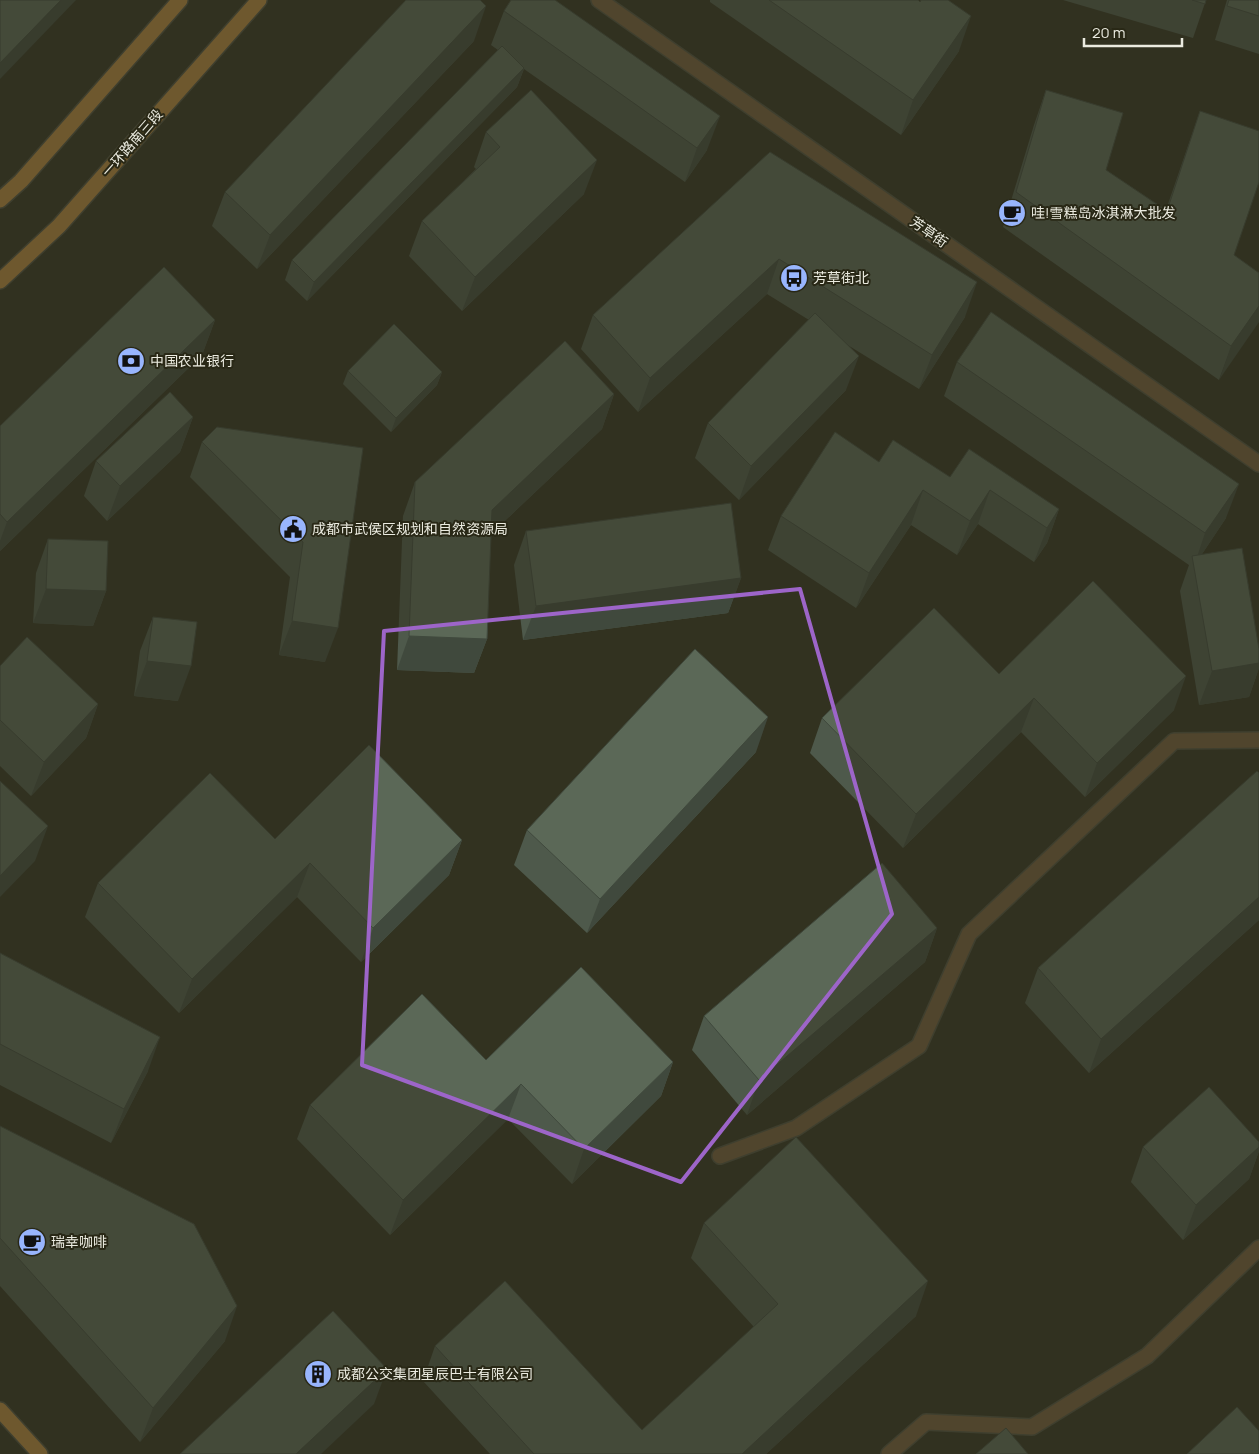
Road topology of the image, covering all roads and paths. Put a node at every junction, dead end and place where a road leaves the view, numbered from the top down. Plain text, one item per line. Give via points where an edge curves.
1 (180, 0) edge
2 (259, 0) edge
3 (599, 0) edge
4 (0, 200) edge
5 (0, 281) edge
6 (1259, 464) edge
7 (1259, 740) edge
8 (720, 1156) dead end
9 (1259, 1248) edge
10 (0, 1410) edge
11 (40, 1454) edge
12 (889, 1454) edge

1 - 4 main road
2 - 5 main road, 一环路南三段 via 59,226
3 - 6 street, 芳草街
7 - 8 street via 1174,741 969,934 918,1046 796,1128
9 - 12 street via 1147,1356 1032,1427 926,1422
10 - 11 main road

